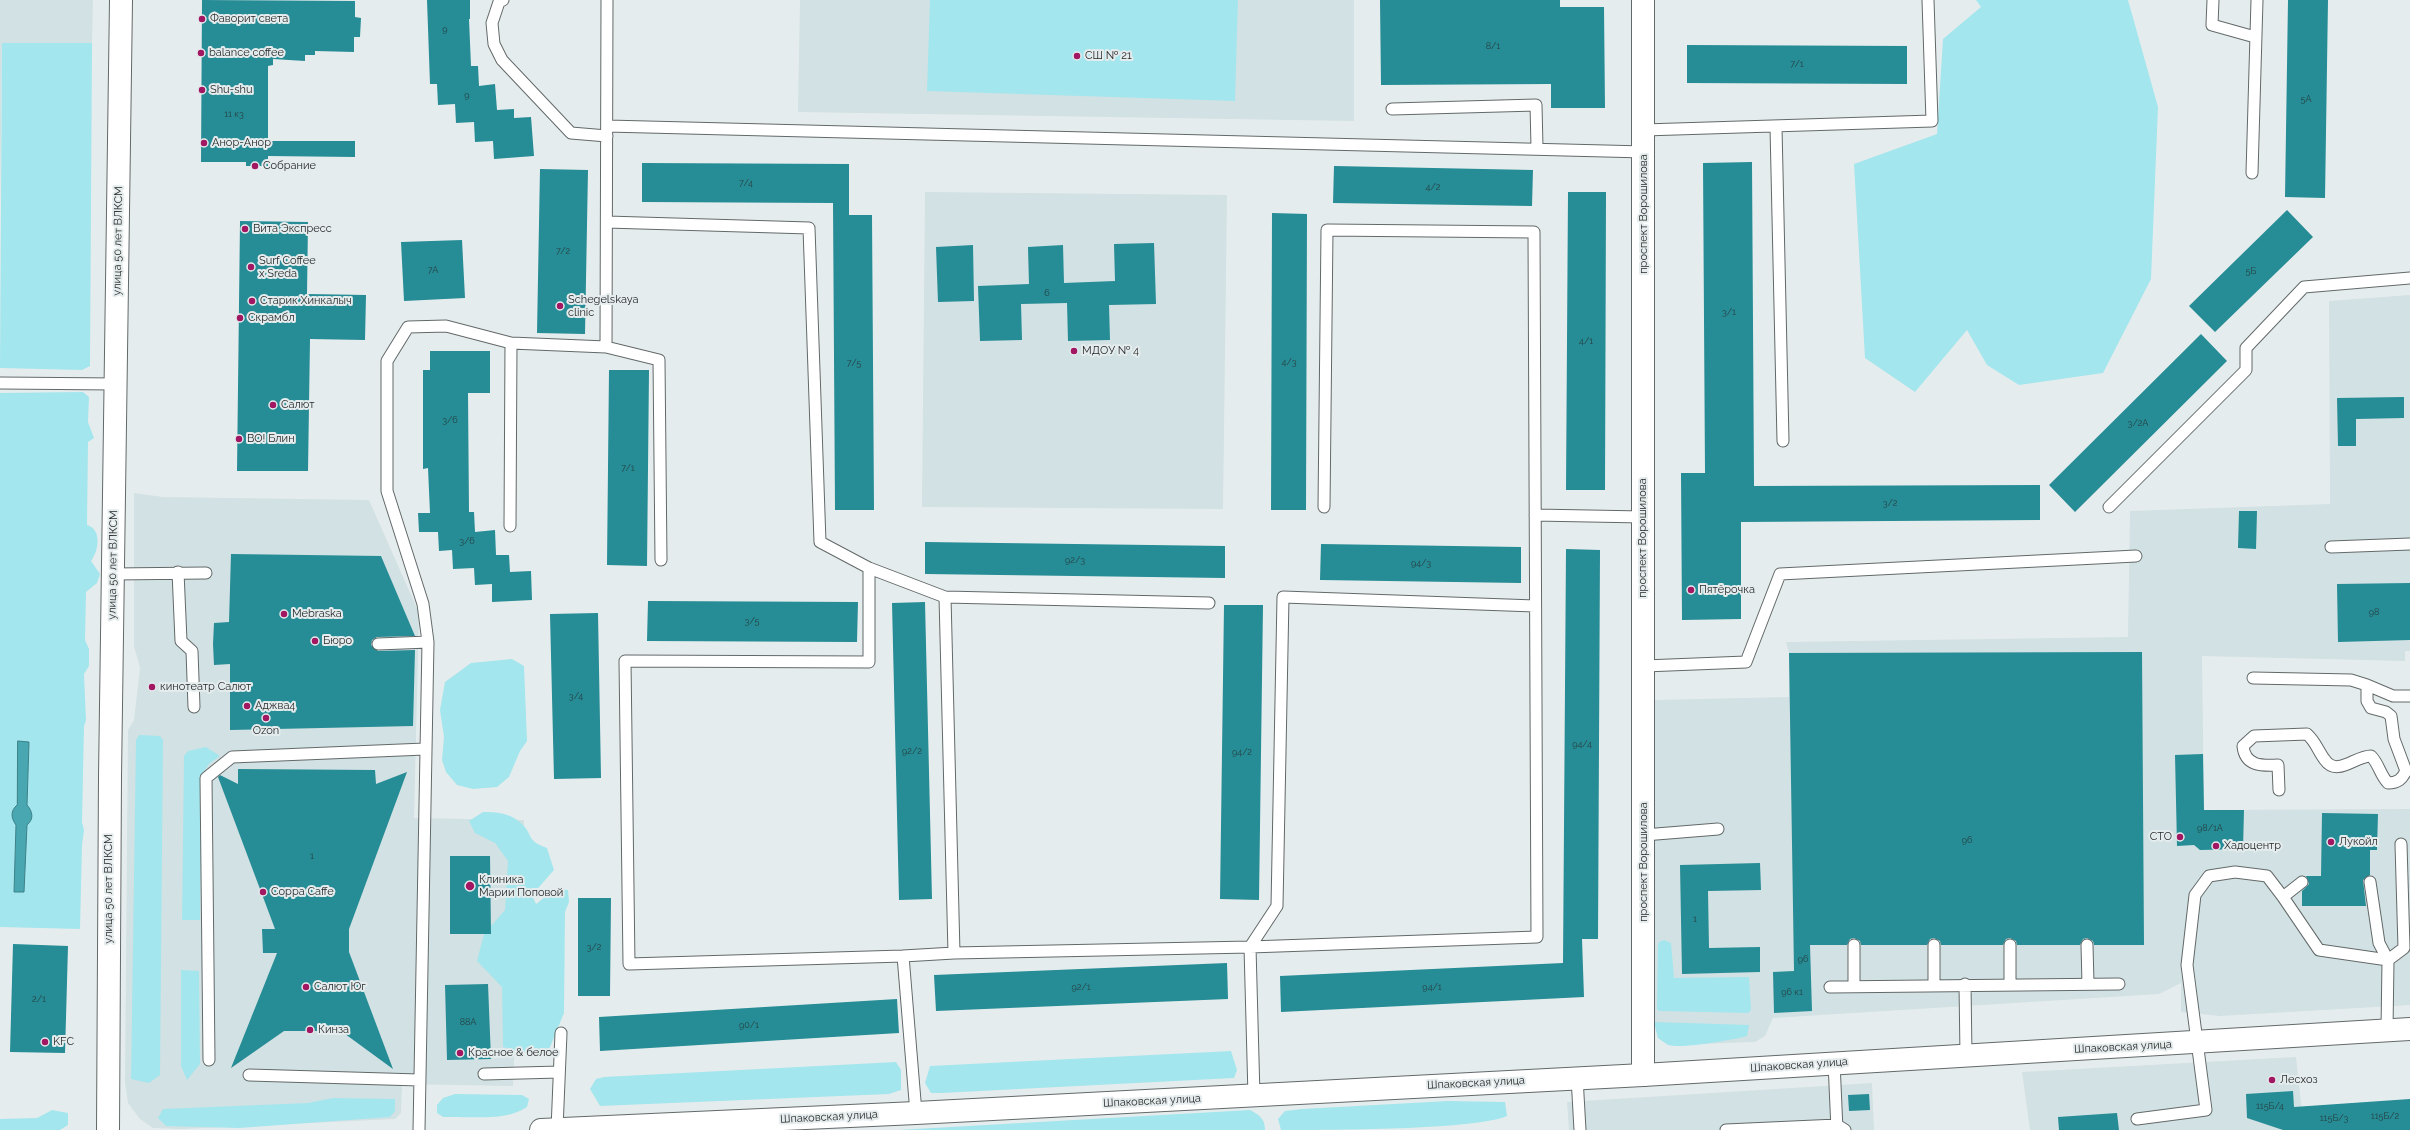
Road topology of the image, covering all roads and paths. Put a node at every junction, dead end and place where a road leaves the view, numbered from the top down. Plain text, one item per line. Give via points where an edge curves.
1 (121, 0) edge
2 (503, 0) edge
3 (607, 0) edge
4 (1644, 0) edge
5 (1928, 0) edge
6 (2213, 0) edge
7 (2257, 0) edge
8 (2255, 37) junction
9 (1392, 109) dead end
10 (1776, 127) junction
11 (607, 131) junction
12 (1644, 141) junction
13 (1537, 147) junction
14 (2252, 173) dead end
15 (607, 222) junction
16 (2410, 278) edge
17 (511, 343) junction
18 (606, 347) junction
19 (0, 383) edge
20 (116, 384) junction
21 (1784, 441) dead end
22 (1324, 507) dead end
23 (2109, 507) dead end
24 (1535, 515) junction
25 (1643, 517) junction
26 (510, 526) dead end
27 (2410, 544) edge
28 (2331, 546) dead end
29 (2136, 556) dead end
30 (661, 560) dead end
31 (869, 568) junction
32 (178, 572) junction
33 (206, 573) dead end
34 (113, 574) junction
35 (945, 597) junction
36 (1209, 603) dead end
37 (1535, 606) junction
38 (428, 642) junction
39 (378, 644) dead end
40 (1644, 666) junction
41 (2253, 678) dead end
42 (2367, 686) junction
43 (2410, 696) edge
44 (194, 707) dead end
45 (426, 749) junction
46 (2279, 790) dead end
47 (1718, 829) dead end
48 (1644, 835) junction
49 (2402, 844) dead end
50 (2302, 882) dead end
51 (2370, 882) dead end
52 (2283, 897) junction
53 (1854, 945) dead end
54 (1934, 945) dead end
55 (2010, 945) dead end
56 (2088, 945) dead end
57 (1250, 948) junction
58 (954, 953) junction
59 (903, 956) junction
60 (2388, 960) junction
61 (1934, 984) junction
62 (1965, 984) junction
63 (2010, 984) junction
64 (2088, 984) junction
65 (2119, 984) dead end
66 (1854, 986) junction
67 (1830, 987) dead end
68 (2410, 1029) edge
69 (2387, 1030) junction
70 (561, 1033) dead end
71 (2198, 1043) junction
72 (1966, 1056) junction
73 (210, 1060) dead end
74 (1834, 1062) junction
75 (558, 1072) junction
76 (484, 1074) dead end
77 (249, 1075) dead end
78 (1643, 1075) junction
79 (1577, 1078) junction
80 (419, 1080) junction
81 (1254, 1096) junction
82 (916, 1114) junction
83 (2137, 1119) dead end
84 (1840, 1128) edge
85 (581, 1129) edge
86 (108, 1130) edge
87 (419, 1130) edge
88 (549, 1130) edge
89 (1580, 1130) edge
90 (1726, 1130) edge

1 - 20 street, улица 50 лет ВЛКСМ
2 - 11 lane via 499,2 492,23 494,44 502,60 571,133
3 - 11 lane
4 - 12 street, проспект Ворошилова
5 - 10 lane via 1932,121
6 - 8 lane via 2212,25
7 - 8 lane
8 - 14 lane
9 - 13 lane via 1536,105
10 - 12 lane
10 - 21 lane
11 - 13 lane
11 - 15 lane
12 - 13 lane
12 - 25 street, проспект Ворошилова
15 - 18 lane
15 - 31 lane via 809,228 820,542
16 - 23 lane via 2304,287 2246,348 2246,370
17 - 18 lane
17 - 26 lane
17 - 38 lane via 446,326 408,327 387,361 387,491 423,604
18 - 30 lane via 659,360
19 - 20 lane
20 - 34 street, улица 50 лет ВЛКСМ
22 - 24 lane via 1327,230 1534,232
24 - 25 lane
24 - 37 lane
25 - 40 street, проспект Ворошилова
27 - 28 lane
29 - 40 lane via 1780,574 1746,662
31 - 35 lane
31 - 59 lane via 870,662 625,661 629,964
32 - 33 lane
32 - 34 lane
32 - 44 lane via 181,641 192,651
34 - 86 street, улица 50 лет ВЛКСМ
35 - 36 lane
35 - 58 lane
37 - 57 lane via 1283,597 1277,906
37 - 57 lane via 1537,937
38 - 39 lane
38 - 45 lane
40 - 48 street, проспект Ворошилова
41 - 42 lane via 2351,680
42 - 43 lane via 2393,696
42 - 46 lane via 2367,701 2371,708 2391,716 2395,744 2406,771 2403,778 2396,783 2388,783 2371,756 2357,758 2338,767 2331,766 2325,761 2316,742 2307,734 2254,736 2243,746 2244,755 2250,763 2262,766 2278,765
45 - 73 lane via 232,757 206,778
45 - 80 lane
47 - 48 lane
48 - 78 street, проспект Ворошилова
49 - 60 lane via 2404,948
50 - 52 lane
51 - 60 lane via 2379,943
52 - 60 lane via 2319,950
52 - 71 lane via 2267,876 2235,872 2209,876 2195,895 2187,965
53 - 66 lane
54 - 61 lane
55 - 63 lane
56 - 64 lane
57 - 58 lane
57 - 81 lane
58 - 59 lane
59 - 82 lane
60 - 69 lane
61 - 62 lane
61 - 66 lane
62 - 63 lane
62 - 72 lane
63 - 64 lane
64 - 65 lane
66 - 67 lane
68 - 69 street, Шпаковская улица
69 - 71 street, Шпаковская улица
70 - 75 lane
71 - 72 street, Шпаковская улица
71 - 83 lane via 2206,1110
72 - 74 street, Шпаковская улица
74 - 78 street, Шпаковская улица
74 - 84 lane
75 - 76 lane
75 - 88 lane
77 - 80 lane
78 - 79 street, Шпаковская улица
79 - 81 street, Шпаковская улица
79 - 89 lane
80 - 87 lane
81 - 82 street, Шпаковская улица
82 - 85 street, Шпаковская улица
84 - 90 lane
85 - 88 street, Шпаковская улица

